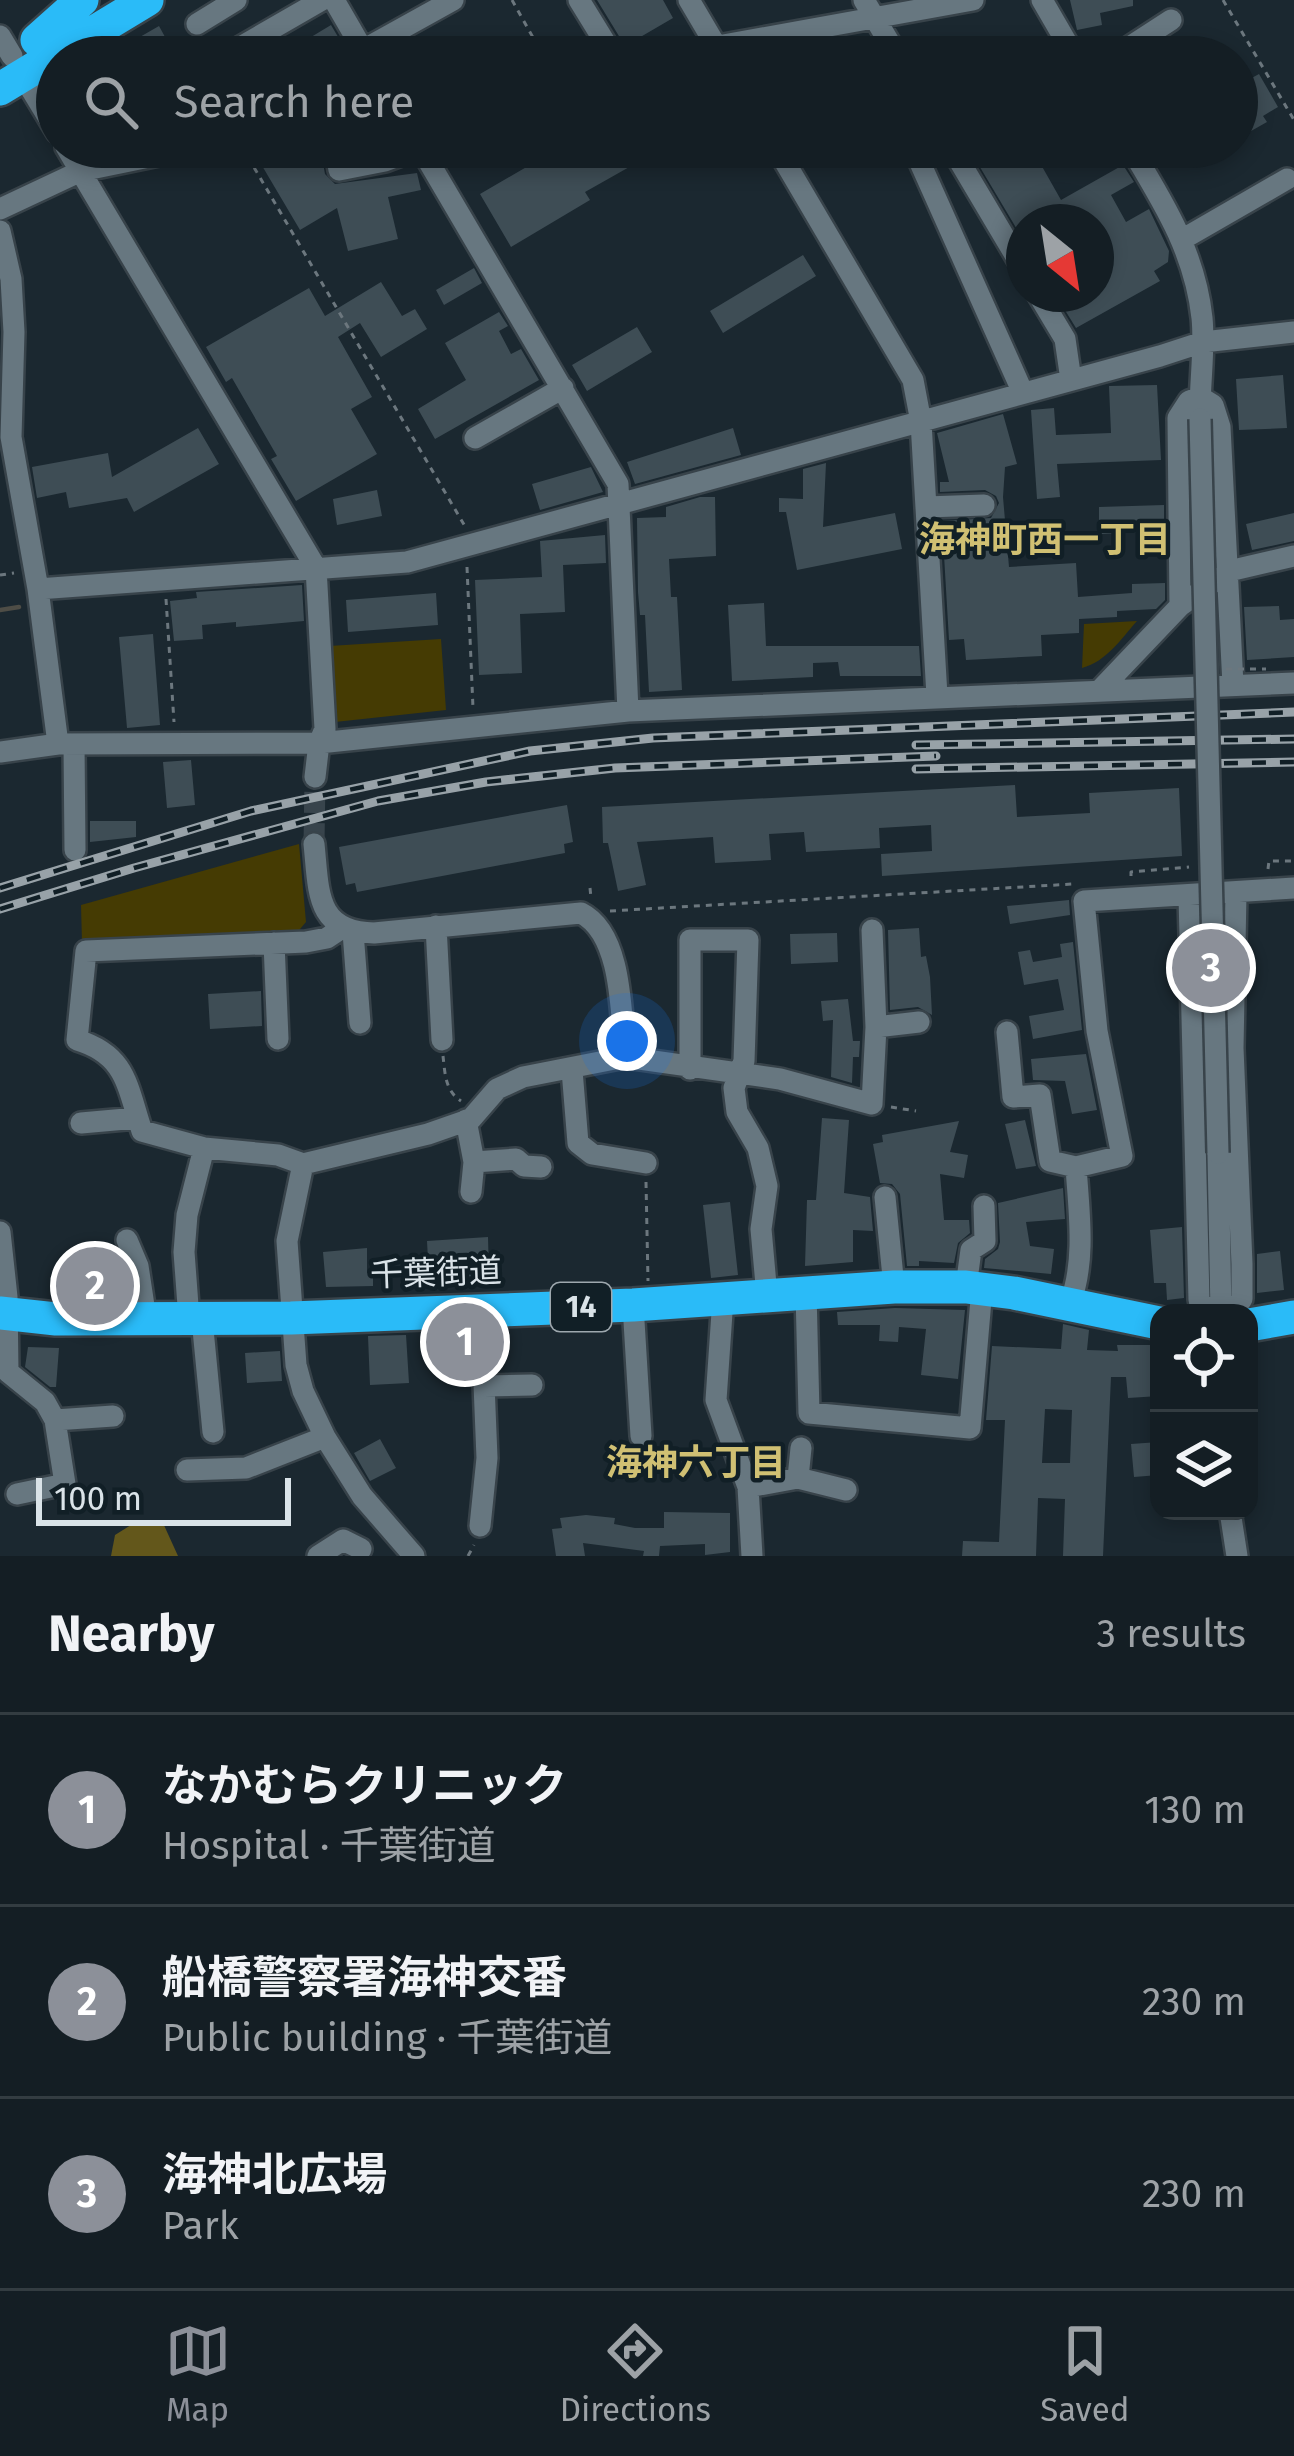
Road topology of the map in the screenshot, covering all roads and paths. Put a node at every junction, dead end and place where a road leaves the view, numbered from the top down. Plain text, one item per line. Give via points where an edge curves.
1 (82, 0) edge
2 (113, 0) edge
3 (147, 0) edge
4 (236, 0) edge
5 (453, 0) edge
6 (512, 0) edge
7 (579, 0) edge
8 (689, 0) edge
9 (973, 0) edge
10 (1042, 0) edge
11 (1223, 0) edge
12 (319, 1) edge
13 (869, 9) edge
14 (1171, 20) dead end
15 (197, 24) dead end
16 (39, 36) edge
17 (94, 36) edge
18 (259, 36) edge
19 (349, 36) edge
20 (394, 36) edge
21 (532, 36) edge
22 (601, 36) edge
23 (710, 36) edge
24 (775, 36) edge
25 (885, 36) edge
26 (1063, 36) edge
27 (1146, 36) edge
28 (1244, 36) edge
29 (12, 49) edge
30 (1258, 59) edge
31 (15, 89) edge
32 (36, 110) edge
33 (1294, 120) edge
34 (79, 168) edge
35 (96, 168) edge
36 (254, 168) edge
37 (432, 168) edge
38 (788, 168) edge
39 (922, 168) edge
40 (963, 168) edge
41 (1142, 168) edge
42 (81, 171) junction
43 (1287, 179) dead end
44 (0, 209) edge
45 (0, 231) edge
46 (1183, 239) junction
47 (1006, 240) edge
48 (1049, 312) edge
49 (1294, 332) edge
50 (1203, 342) junction
51 (1071, 380) junction
52 (563, 388) junction
53 (1023, 394) junction
54 (1200, 408) junction
55 (921, 422) junction
56 (5, 438) edge
57 (475, 438) dead end
58 (984, 505) dead end
59 (621, 506) junction
60 (926, 507) junction
61 (466, 548) junction
62 (1294, 556) edge
63 (316, 568) junction
64 (1229, 571) junction
65 (165, 580) junction
66 (38, 589) junction
67 (1180, 606) junction
68 (1211, 669) dead end
69 (1266, 670) dead end
70 (1294, 683) edge
71 (1233, 685) junction
72 (1102, 689) junction
73 (937, 696) junction
74 (628, 710) junction
75 (474, 716) dead end
76 (175, 734) dead end
77 (319, 743) junction
78 (66, 744) junction
79 (0, 752) edge
80 (315, 777) tunnel mouth
81 (314, 844) tunnel mouth
82 (75, 850) dead end
83 (1294, 861) edge
84 (1203, 866) dead end
85 (1130, 881) dead end
86 (1268, 884) dead end
87 (590, 888) dead end
88 (1294, 888) edge
89 (1083, 892) junction
90 (1236, 893) junction
91 (1189, 896) junction
92 (592, 909) junction
93 (436, 926) junction
94 (348, 930) junction
95 (872, 930) dead end
96 (274, 943) junction
97 (919, 1022) dead end
98 (360, 1023) dead end
99 (876, 1027) junction
100 (1007, 1032) dead end
101 (278, 1039) dead end
102 (442, 1040) joint
103 (626, 1057) junction
104 (690, 1069) junction
105 (572, 1070) junction
106 (737, 1073) junction
107 (872, 1104) junction
108 (916, 1112) dead end
109 (472, 1115) junction
110 (137, 1118) junction
111 (81, 1123) dead end
112 (204, 1148) junction
113 (474, 1162) junction
114 (646, 1163) joint
115 (302, 1164) junction
116 (541, 1167) dead end
117 (1076, 1167) junction
118 (471, 1192) dead end
119 (885, 1197) dead end
120 (984, 1205) dead end
121 (0, 1232) edge
122 (127, 1240) dead end
123 (894, 1287) junction
124 (974, 1287) junction
125 (806, 1292) junction
126 (766, 1296) junction
127 (723, 1298) junction
128 (1070, 1304) junction
129 (1202, 1304) edge
130 (1221, 1304) edge
131 (1238, 1304) edge
132 (640, 1305) junction
133 (481, 1310) junction
134 (4, 1314) edge
135 (1294, 1317) edge
136 (292, 1318) junction
137 (146, 1319) junction
138 (195, 1319) junction
139 (1150, 1321) edge
140 (1258, 1323) edge
141 (532, 1385) dead end
142 (484, 1386) junction
143 (113, 1416) dead end
144 (55, 1420) junction
145 (213, 1432) dead end
146 (641, 1436) dead end
147 (325, 1437) junction
148 (801, 1448) dead end
149 (187, 1470) dead end
150 (798, 1478) junction
151 (748, 1487) junction
152 (846, 1490) dead end
153 (17, 1494) dead end
154 (1231, 1520) edge
155 (382, 1524) junction
156 (480, 1526) dead end
157 (360, 1552) edge
158 (318, 1556) edge
159 (414, 1556) edge
160 (752, 1556) edge
161 (1237, 1556) edge

1 - 29 highway
2 - 16 highway
3 - 17 highway
4 - 15 street
5 - 20 street
6 - 21 path
7 - 22 street
8 - 23 street
9 - 13 street
10 - 26 street
11 - 28 path
12 - 18 street
12 - 19 street
13 - 24 street
13 - 25 street
14 - 27 street
30 - 33 path
31 - 32 street
34 - 42 street
35 - 42 street
36 - 61 path via 467,530
37 - 52 street
38 - 55 street via 913,380
39 - 53 street
40 - 47 street
41 - 46 street
42 - 44 street
42 - 63 street
43 - 46 street
45 - 56 street via 14,332
46 - 50 street
48 - 51 street via 1065,339
49 - 50 street
50 - 51 street
50 - 54 street
51 - 53 street
52 - 57 street
52 - 59 street via 612,472
53 - 55 street
54 - 64 street via 1219,414
54 - 67 street via 1189,401 1178,418
54 - 130 street, bridge
55 - 59 street
55 - 60 street
56 - 66 street
58 - 60 street
59 - 61 street
59 - 74 street
60 - 73 street
61 - 63 street via 407,562
61 - 75 path
62 - 64 street
63 - 65 street
63 - 77 street via 325,729
64 - 67 street
64 - 71 street
65 - 66 street
65 - 76 path
66 - 78 street
67 - 72 street
68 - 69 path, bridge
70 - 71 street
71 - 72 street
72 - 73 street
73 - 74 street
74 - 77 street
77 - 78 street
77 - 80 street
78 - 79 street
78 - 82 street
81 - 94 street via 324,908
83 - 86 path via 1269,861
84 - 85 path via 1131,872
87 - 92 path
88 - 90 street
89 - 91 street
89 - 92 path
89 - 117 street via 1097,1031 1122,1156
90 - 91 street
90 - 131 street
91 - 129 street
92 - 93 street
92 - 103 street via 616,969
93 - 94 street
93 - 102 street
94 - 96 street
94 - 98 street
95 - 99 street
96 - 101 street
96 - 110 street via 86,951 77,1040 114,1058
97 - 99 street
99 - 107 street
100 - 117 street via 1013,1097 1040,1094 1050,1161
102 - 109 path via 445,1079
103 - 104 street
103 - 105 street
104 - 106 street
104 - 106 street via 690,940 748,940
105 - 109 street via 496,1088
105 - 114 street via 578,1143 592,1154
106 - 107 street
106 - 126 street via 737,1112 767,1186
107 - 108 path
109 - 113 street
109 - 115 street via 428,1134
110 - 111 street
110 - 112 street via 142,1131
112 - 115 street
112 - 138 street via 184,1252
113 - 116 street via 516,1159
113 - 118 street
114 - 132 path
115 - 136 street via 287,1241
117 - 128 street via 1080,1227
119 - 123 street
120 - 124 street via 985,1241 971,1250
121 - 134 street
122 - 137 street
123 - 124 highway, 千葉街道 / 14
123 - 125 highway, 千葉街道 / 14
124 - 125 street via 970,1428 809,1413
124 - 128 highway, 千葉街道 / 14
125 - 126 highway, 千葉街道 / 14
126 - 127 highway, 千葉街道 / 14
127 - 132 highway, 千葉街道 / 14
127 - 151 street via 716,1400
128 - 139 highway, 千葉街道 / 14
132 - 133 highway, 千葉街道 / 14
132 - 146 street
133 - 136 highway, 千葉街道 / 14
133 - 142 street
134 - 137 highway, 千葉街道 / 14
134 - 144 street via 8,1372
135 - 140 highway
136 - 138 highway, 千葉街道 / 14
136 - 147 street via 303,1391
137 - 138 highway, 千葉街道 / 14
138 - 145 street
141 - 142 street
142 - 156 street
143 - 144 street
144 - 153 street via 65,1484
147 - 149 street via 211,1479
147 - 155 street
148 - 150 street
150 - 151 street
150 - 152 street
151 - 160 street
154 - 161 street
155 - 157 street
155 - 159 street
157 - 158 street via 343,1540

